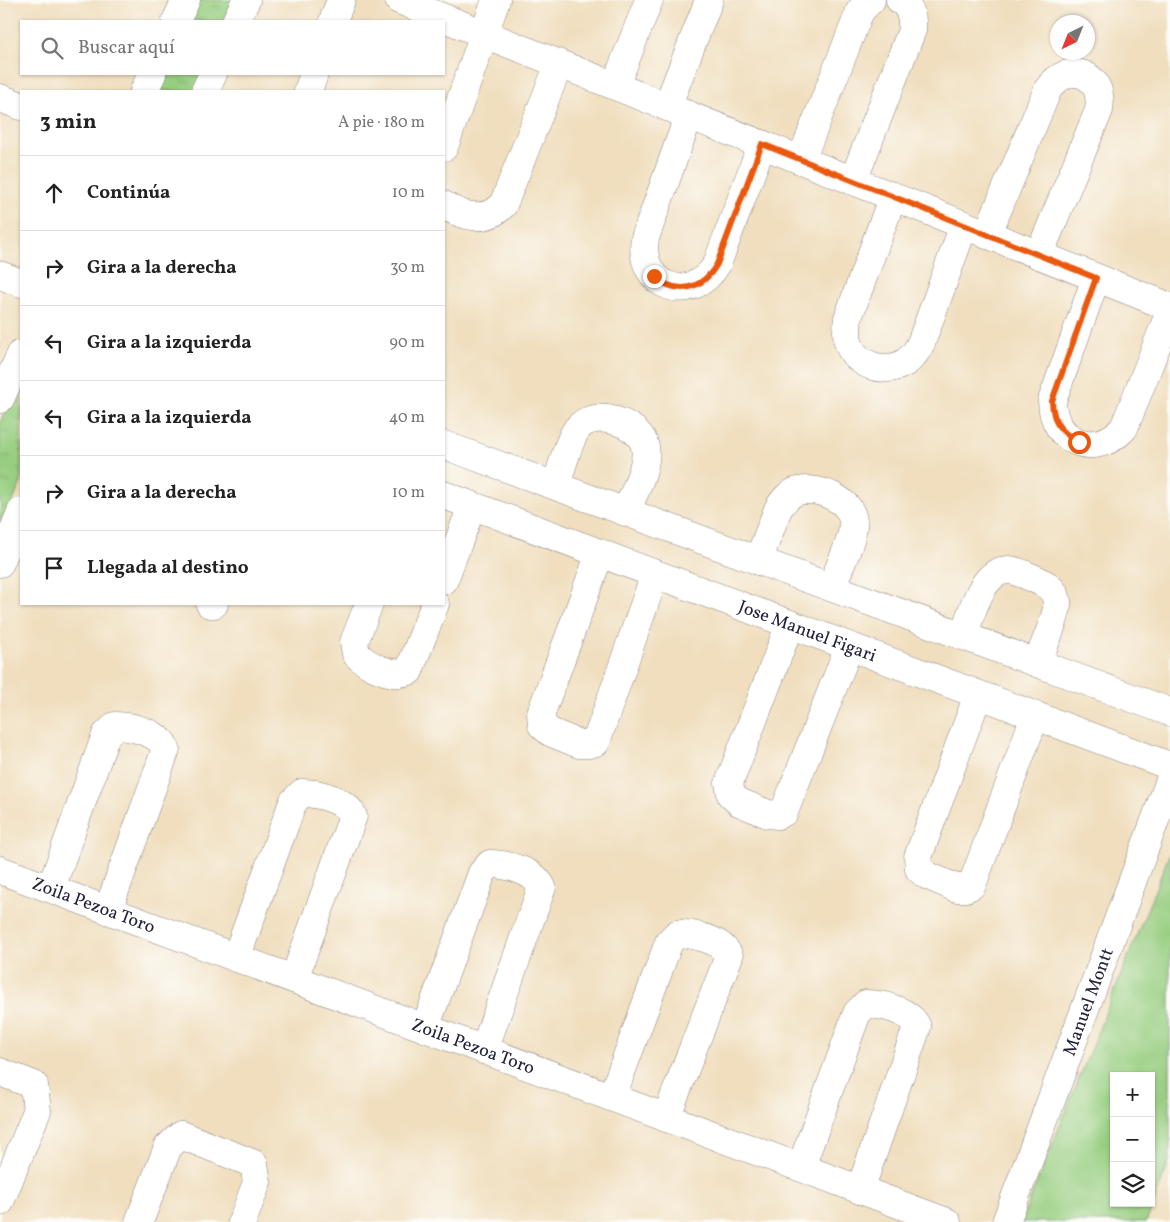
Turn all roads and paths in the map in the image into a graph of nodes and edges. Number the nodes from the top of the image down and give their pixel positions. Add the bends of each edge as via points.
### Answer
1 (186, 0) edge
2 (246, 0) edge
3 (341, 0) edge
4 (399, 0) edge
5 (496, 0) edge
6 (649, 0) edge
7 (709, 0) edge
8 (870, 0) edge
9 (900, 0) edge
10 (429, 6) edge
11 (176, 20) edge
12 (236, 20) edge
13 (333, 20) edge
14 (484, 33) junction
15 (559, 64) junction
16 (152, 75) edge
17 (213, 75) edge
18 (314, 75) edge
19 (615, 86) junction
20 (144, 90) edge
21 (205, 90) edge
22 (308, 90) edge
23 (0, 98) edge
24 (20, 106) edge
25 (678, 111) junction
26 (445, 144) edge
27 (762, 144) junction
28 (801, 160) junction
29 (853, 181) junction
30 (893, 196) junction
31 (445, 205) edge
32 (976, 230) junction
33 (1039, 255) junction
34 (0, 275) edge
35 (1096, 278) junction
36 (20, 283) edge
37 (1170, 307) edge
38 (1170, 312) edge
39 (20, 356) edge
40 (0, 399) edge
41 (445, 445) edge
42 (556, 486) junction
43 (445, 495) edge
44 (472, 506) junction
45 (626, 512) junction
46 (20, 514) edge
47 (600, 553) junction
48 (758, 561) junction
49 (0, 563) edge
50 (655, 574) junction
51 (445, 577) edge
52 (831, 588) junction
53 (369, 605) edge
54 (435, 605) edge
55 (790, 624) junction
56 (963, 636) junction
57 (849, 647) junction
58 (1037, 663) junction
59 (978, 695) junction
60 (1170, 712) edge
61 (1035, 716) junction
62 (1170, 766) edge
63 (1170, 780) edge
64 (0, 870) edge
65 (51, 888) junction
66 (108, 910) junction
67 (236, 958) junction
68 (294, 979) junction
69 (425, 1028) junction
70 (484, 1050) junction
71 (0, 1072) edge
72 (612, 1097) junction
73 (666, 1118) junction
74 (801, 1168) junction
75 (860, 1190) junction
76 (0, 1202) edge
77 (139, 1222) edge
78 (242, 1222) edge
79 (947, 1222) edge
80 (1006, 1222) edge

1 - 11 street
2 - 12 street
3 - 13 street
4 - 10 street
5 - 14 street
6 - 19 street
7 - 25 street
8 - 28 street via 860,11
9 - 29 street via 910,10 912,30
10 - 14 street
14 - 15 street
14 - 26 street
15 - 19 street
15 - 31 street via 503,204 492,214 482,217
16 - 20 street
17 - 21 street
18 - 22 street
19 - 25 street
23 - 24 street
25 - 27 street
25 - 27 street via 644,248 648,268 661,282 671,286 693,286 711,274
27 - 28 street
28 - 29 street
29 - 30 street
30 - 32 street
30 - 32 street via 848,318 848,342 853,352 872,366 896,367 915,354
32 - 33 street
32 - 33 street via 1048,89 1063,75 1083,74 1100,92 1099,110
33 - 35 street
34 - 36 street
35 - 37 street
35 - 38 street via 1052,401 1055,421 1061,430 1079,442 1108,442 1124,428
39 - 40 street
41 - 42 street
42 - 45 street
42 - 45 street via 574,436 582,424 603,418 628,426 644,441 646,456
43 - 44 street, Jose Manuel Figari
44 - 47 street, Jose Manuel Figari
44 - 51 street
45 - 48 street
46 - 49 street
47 - 50 street, Jose Manuel Figari
47 - 50 street via 541,713 542,725 550,732 579,744 596,742
48 - 52 street
48 - 52 street via 778,509 789,495 808,490 836,498 845,504 853,520 851,536
50 - 55 street, Jose Manuel Figari
52 - 56 street
53 - 54 street via 354,642 356,654 363,661 403,674 409,671
55 - 57 street, Jose Manuel Figari
55 - 57 street via 730,783 731,795 738,802 768,814 784,812
56 - 58 street
56 - 58 street via 986,581 997,572 1017,572 1047,584 1057,601
57 - 59 street, Jose Manuel Figari
58 - 60 street
59 - 61 street, Jose Manuel Figari
59 - 61 street via 918,857 919,869 926,875 956,888 972,885
61 - 62 street, Jose Manuel Figari
63 - 80 street, Manuel Montt
64 - 65 street, Zoila Pezoa Toro
65 - 66 street, Zoila Pezoa Toro
65 - 66 street via 106,735 116,726 125,726 155,736 164,742 166,749
66 - 67 street, Zoila Pezoa Toro
67 - 68 street, Zoila Pezoa Toro
67 - 68 street via 293,802 302,793 312,793 342,803 353,816
68 - 69 street, Zoila Pezoa Toro
69 - 70 street, Zoila Pezoa Toro
69 - 70 street via 482,873 490,864 500,864 531,874 542,887
70 - 72 street, Zoila Pezoa Toro
71 - 76 street via 34,1085 37,1110
72 - 73 street, Zoila Pezoa Toro
72 - 73 street via 669,942 677,934 687,933 718,944 729,956
73 - 74 street, Zoila Pezoa Toro
74 - 75 street, Zoila Pezoa Toro
74 - 75 street via 857,1013 866,1004 876,1004 906,1014 917,1027
75 - 79 street, Zoila Pezoa Toro
77 - 78 street via 168,1147 180,1135 254,1164 258,1182

